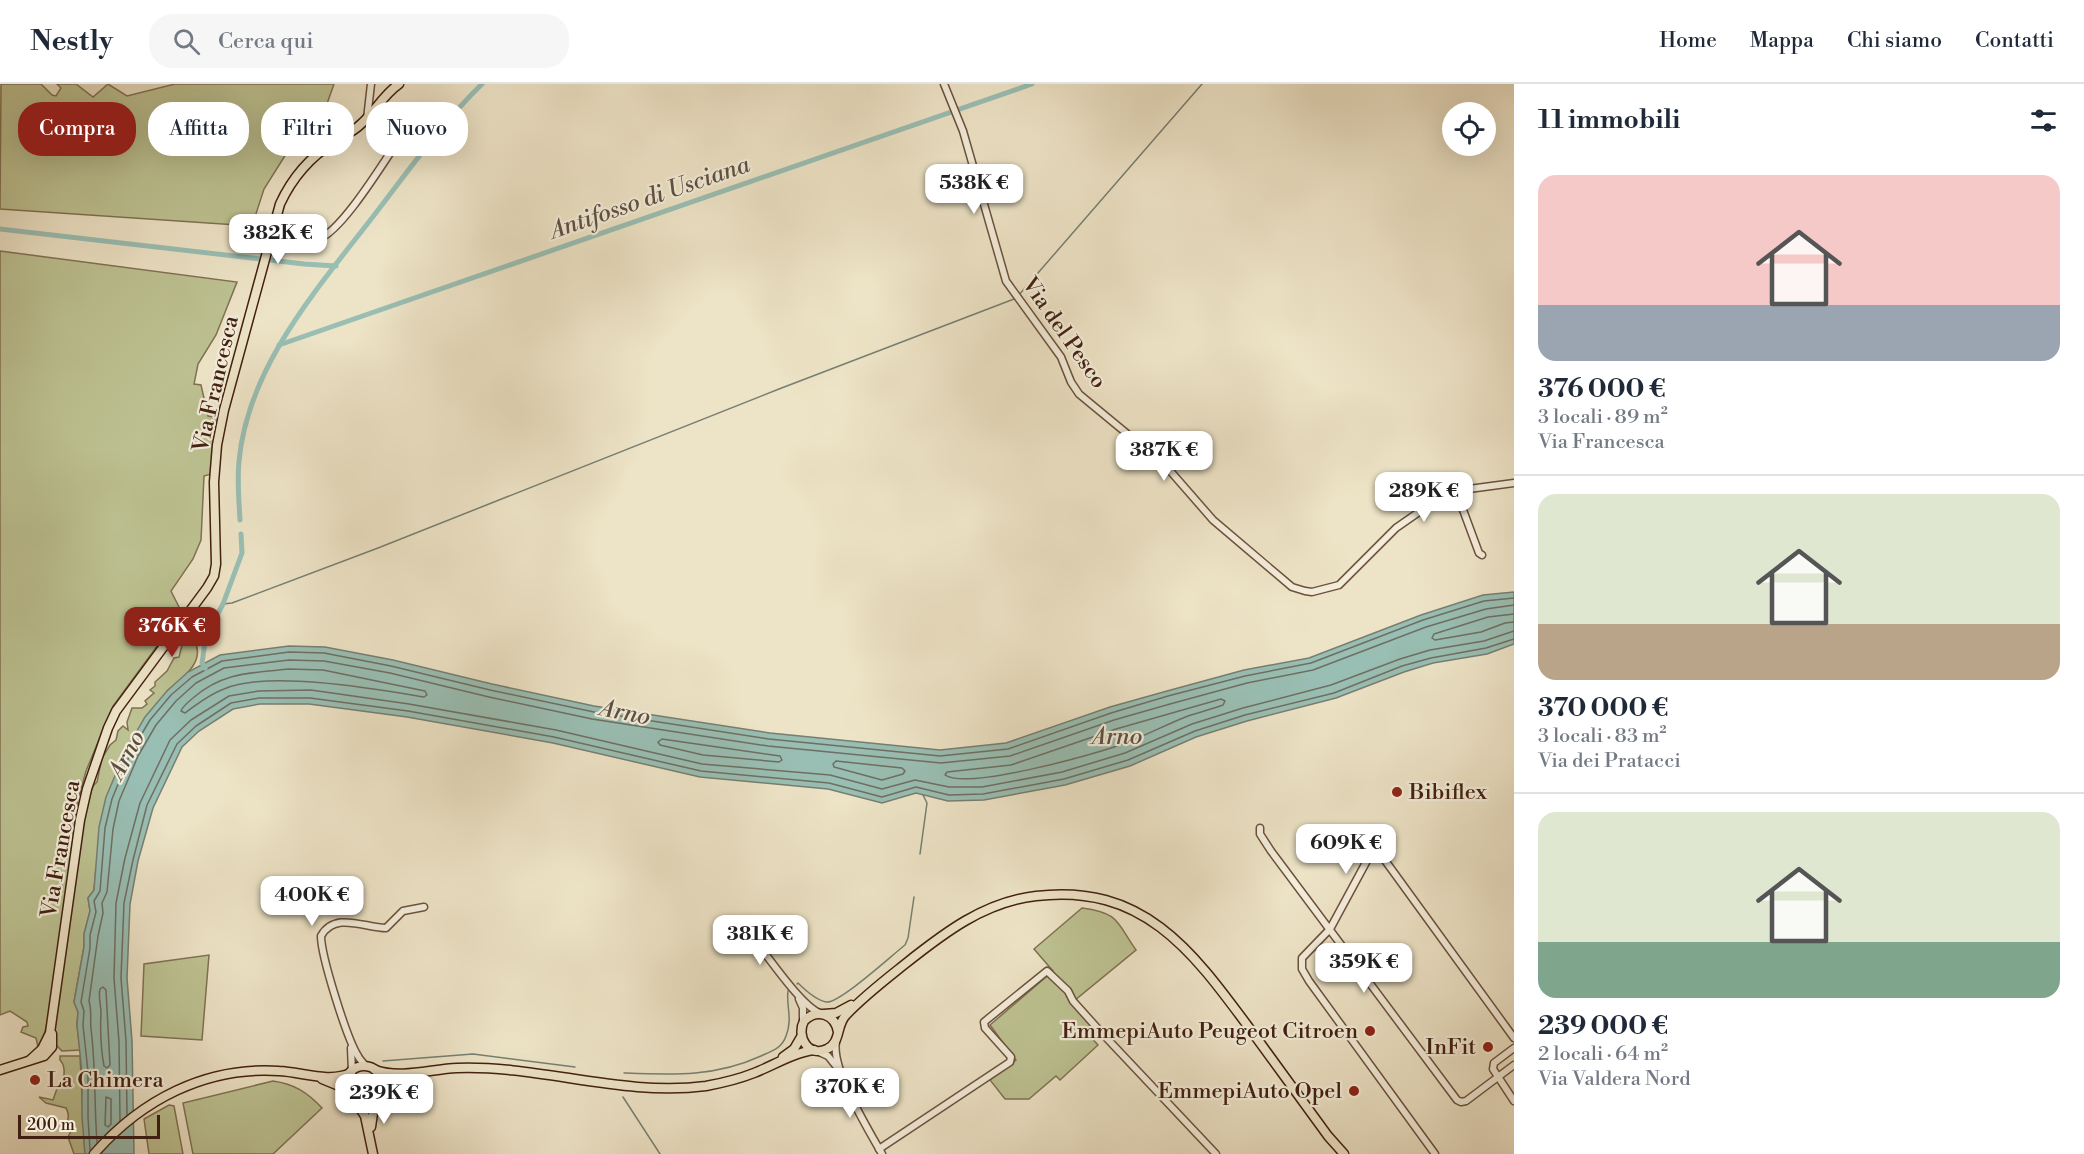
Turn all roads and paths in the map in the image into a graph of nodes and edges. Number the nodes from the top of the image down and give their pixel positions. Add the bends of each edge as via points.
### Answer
1 (371, 84) edge
2 (399, 84) edge
3 (944, 84) edge
4 (369, 102) edge
5 (380, 102) edge
6 (366, 120) edge
7 (388, 156) edge
8 (273, 233) junction
9 (1514, 483) edge
10 (1456, 491) junction
11 (1482, 555) dead end
12 (1260, 828) dead end
13 (1362, 837) dead end
14 (1374, 853) junction
15 (424, 907) dead end
16 (744, 926) dead end
17 (1330, 929) junction
18 (795, 991) junction
19 (872, 991) junction
20 (822, 1013) junction
21 (803, 1023) junction
22 (838, 1035) junction
23 (801, 1037) junction
24 (1514, 1038) edge
25 (350, 1041) junction
26 (1514, 1048) edge
27 (815, 1051) junction
28 (773, 1065) junction
29 (1514, 1065) edge
30 (371, 1069) junction
31 (0, 1070) edge
32 (422, 1071) junction
33 (351, 1072) junction
34 (840, 1072) junction
35 (311, 1075) junction
36 (1497, 1077) junction
37 (348, 1095) junction
38 (378, 1098) junction
39 (1514, 1101) edge
40 (356, 1102) junction
41 (1328, 1136) junction
42 (372, 1150) edge
43 (880, 1152) edge
44 (94, 1154) edge
45 (1216, 1154) edge
46 (1338, 1154) edge
47 (1344, 1154) edge
48 (1435, 1154) edge

1 - 4 street
2 - 5 main road, Via Francesca
3 - 10 street, Via del Pesco via 963,131 1002,271 1061,357 1079,394 1165,465 1213,520 1292,586 1312,592 1338,585 1396,528 1438,498
6 - 8 main road, Via Francesca via 324,148 301,170 283,198
7 - 8 street via 330,234 305,241
8 - 31 main road, Via Francesca via 218,445 214,482 215,572 123,700 108,728 87,789 51,1049 44,1056
9 - 10 street, Via del Pesco
10 - 11 street
12 - 17 street via 1267,846
13 - 14 street
14 - 17 street
14 - 24 street via 1382,856
15 - 25 street via 403,911 386,928 346,921 322,933 323,952
16 - 18 street
17 - 36 street via 1456,1100 1466,1101
17 - 48 street via 1302,958 1304,973
18 - 20 street
18 - 21 street via 803,1008
19 - 20 main road via 841,1011
19 - 22 main road via 845,1016
19 - 41 main road via 945,933 994,906 1051,894 1111,902 1154,922 1195,957
20 - 21 main road via 811,1015
20 - 22 main road via 834,1020
21 - 23 main road
22 - 27 main road via 827,1049
22 - 34 street via 835,1051
23 - 27 main road
23 - 28 main road via 794,1049
25 - 30 street via 357,1056
25 - 33 street
26 - 36 street via 1493,1065
27 - 28 main road
27 - 34 street via 828,1056
28 - 32 main road via 729,1081 679,1088 487,1068
29 - 36 street
30 - 32 main road via 389,1073
30 - 33 main road via 357,1068
30 - 38 main road via 382,1080
32 - 38 main road via 397,1079
33 - 35 main road via 340,1077
33 - 37 main road via 346,1083
34 - 43 street
35 - 37 main road via 339,1086
35 - 44 main road via 276,1070 224,1074 174,1090 120,1127
36 - 39 street
37 - 40 main road
38 - 40 main road via 366,1104
38 - 42 main road via 371,1117
40 - 42 main road via 365,1116
41 - 46 main road
41 - 47 main road
43 - 45 street via 1011,1061 984,1022 1047,971

